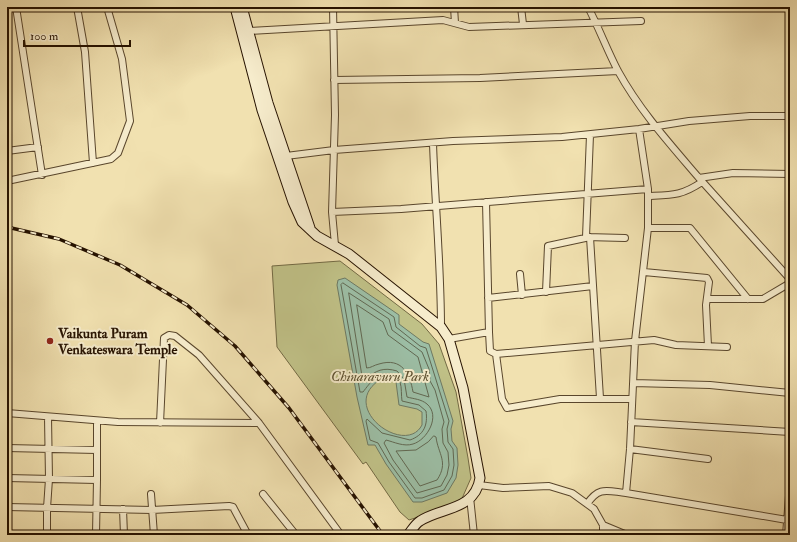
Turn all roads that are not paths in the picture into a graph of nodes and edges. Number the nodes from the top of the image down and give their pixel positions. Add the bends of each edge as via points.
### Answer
1 (16, 7) edge
2 (77, 7) edge
3 (107, 7) edge
4 (235, 7) edge
5 (242, 7) edge
6 (333, 7) edge
7 (454, 7) edge
8 (521, 7) edge
9 (588, 7) edge
10 (641, 21) dead end
11 (455, 23) junction
12 (597, 23) junction
13 (523, 24) junction
14 (333, 26) junction
15 (248, 31) junction
16 (618, 71) junction
17 (334, 80) junction
18 (790, 116) edge
19 (654, 126) junction
20 (638, 129) junction
21 (590, 134) junction
22 (433, 142) junction
23 (38, 147) junction
24 (334, 150) junction
25 (7, 151) edge
26 (286, 156) junction
27 (93, 163) junction
28 (789, 174) edge
29 (42, 175) junction
30 (700, 180) junction
31 (7, 181) edge
32 (790, 183) edge
33 (648, 189) junction
34 (587, 195) junction
35 (648, 196) junction
36 (486, 202) junction
37 (435, 206) junction
38 (332, 212) junction
39 (310, 228) junction
40 (648, 228) junction
41 (572, 237) dead end
42 (588, 237) junction
43 (625, 238) dead end
44 (335, 245) junction
45 (644, 272) junction
46 (520, 274) dead end
47 (790, 279) edge
48 (790, 282) edge
49 (593, 286) junction
50 (546, 292) junction
51 (522, 295) junction
52 (488, 298) junction
53 (706, 299) junction
54 (748, 299) junction
55 (441, 327) junction
56 (490, 332) junction
57 (449, 339) junction
58 (635, 341) junction
59 (597, 344) junction
60 (708, 346) junction
61 (727, 347) dead end
62 (496, 354) junction
63 (633, 383) junction
64 (790, 393) edge
65 (600, 398) junction
66 (632, 399) junction
67 (7, 413) edge
68 (48, 417) junction
69 (97, 421) junction
70 (631, 422) junction
71 (160, 423) junction
72 (259, 423) junction
73 (790, 432) edge
74 (7, 448) edge
75 (49, 448) junction
76 (630, 449) junction
77 (97, 450) junction
78 (708, 459) dead end
79 (7, 478) edge
80 (49, 479) junction
81 (97, 480) junction
82 (790, 484) edge
83 (479, 486) junction
84 (626, 493) junction
85 (150, 494) dead end
86 (263, 494) dead end
87 (470, 497) junction
88 (587, 504) junction
89 (7, 507) edge
90 (47, 508) junction
91 (97, 509) junction
92 (123, 509) junction
93 (152, 510) junction
94 (787, 520) junction
95 (603, 526) junction
96 (47, 535) edge
97 (96, 535) edge
98 (124, 535) edge
99 (154, 535) edge
100 (248, 535) edge
101 (296, 535) edge
102 (341, 535) edge
103 (408, 535) edge
104 (474, 535) edge
105 (603, 535) edge
106 (627, 535) edge
107 (786, 535) edge

1 - 23 street
2 - 27 street via 85,52
3 - 27 street via 122,59 130,121 115,157
4 - 39 main road via 262,110 288,190 302,222
5 - 15 main road
6 - 14 street
7 - 11 street
8 - 13 street
9 - 12 street
10 - 12 street
11 - 13 street via 468,27
11 - 14 street via 443,20
12 - 13 street
12 - 16 street
14 - 15 street
14 - 17 street
15 - 26 main road
16 - 17 street via 480,78
16 - 19 street
17 - 24 street
18 - 19 street via 695,120
19 - 20 street
19 - 30 street
20 - 21 street
20 - 33 street
21 - 22 street
21 - 34 street
22 - 24 street
22 - 37 street
23 - 25 street
23 - 29 street
24 - 26 street
24 - 38 street
26 - 39 main road
27 - 29 street
28 - 30 street via 733,173
28 - 32 street
29 - 31 street
30 - 35 street via 689,191
30 - 47 street
33 - 34 street
33 - 35 street
34 - 36 street
34 - 42 street
35 - 40 street
36 - 37 street
36 - 52 street
37 - 38 street
37 - 55 street
38 - 44 street
39 - 44 main road via 317,236
40 - 45 street
40 - 54 street via 690,228
41 - 42 street
42 - 43 street
42 - 49 street
42 - 50 street via 548,246
44 - 55 main road
45 - 53 street via 707,278 709,282
45 - 58 street
46 - 51 street
48 - 54 street via 766,298
49 - 50 street
49 - 59 street
50 - 51 street
51 - 52 street
52 - 56 street
53 - 54 street
53 - 60 street
55 - 57 main road
56 - 57 street
56 - 62 street via 490,351
57 - 83 main road via 466,403 478,465
58 - 59 street
58 - 60 street via 654,340 676,345
58 - 63 street
59 - 62 street
59 - 65 street
60 - 61 street
62 - 65 street via 502,399 507,408 560,399
63 - 64 street via 710,385
63 - 66 street
65 - 66 street
66 - 70 street
67 - 68 street
68 - 69 street
68 - 75 street
69 - 71 street
69 - 77 street
70 - 73 street
70 - 76 street
71 - 72 street
71 - 72 street via 164,338 169,335 175,336 199,356
72 - 102 street
74 - 75 street
75 - 77 street
75 - 80 street
76 - 78 street
76 - 84 street
77 - 81 street
79 - 80 street
80 - 81 street
80 - 90 street
81 - 91 street
82 - 94 street
83 - 87 main road
83 - 88 street via 549,486 572,493
84 - 88 street via 597,492
84 - 94 street
85 - 93 street
86 - 101 street
87 - 103 main road via 453,509 420,521
87 - 104 street
88 - 95 street via 597,512
89 - 90 street
90 - 91 street
90 - 96 street
91 - 92 street
91 - 97 street
92 - 93 street
92 - 98 street
93 - 99 street
93 - 100 street via 231,506
94 - 107 street
95 - 105 street
95 - 106 street

